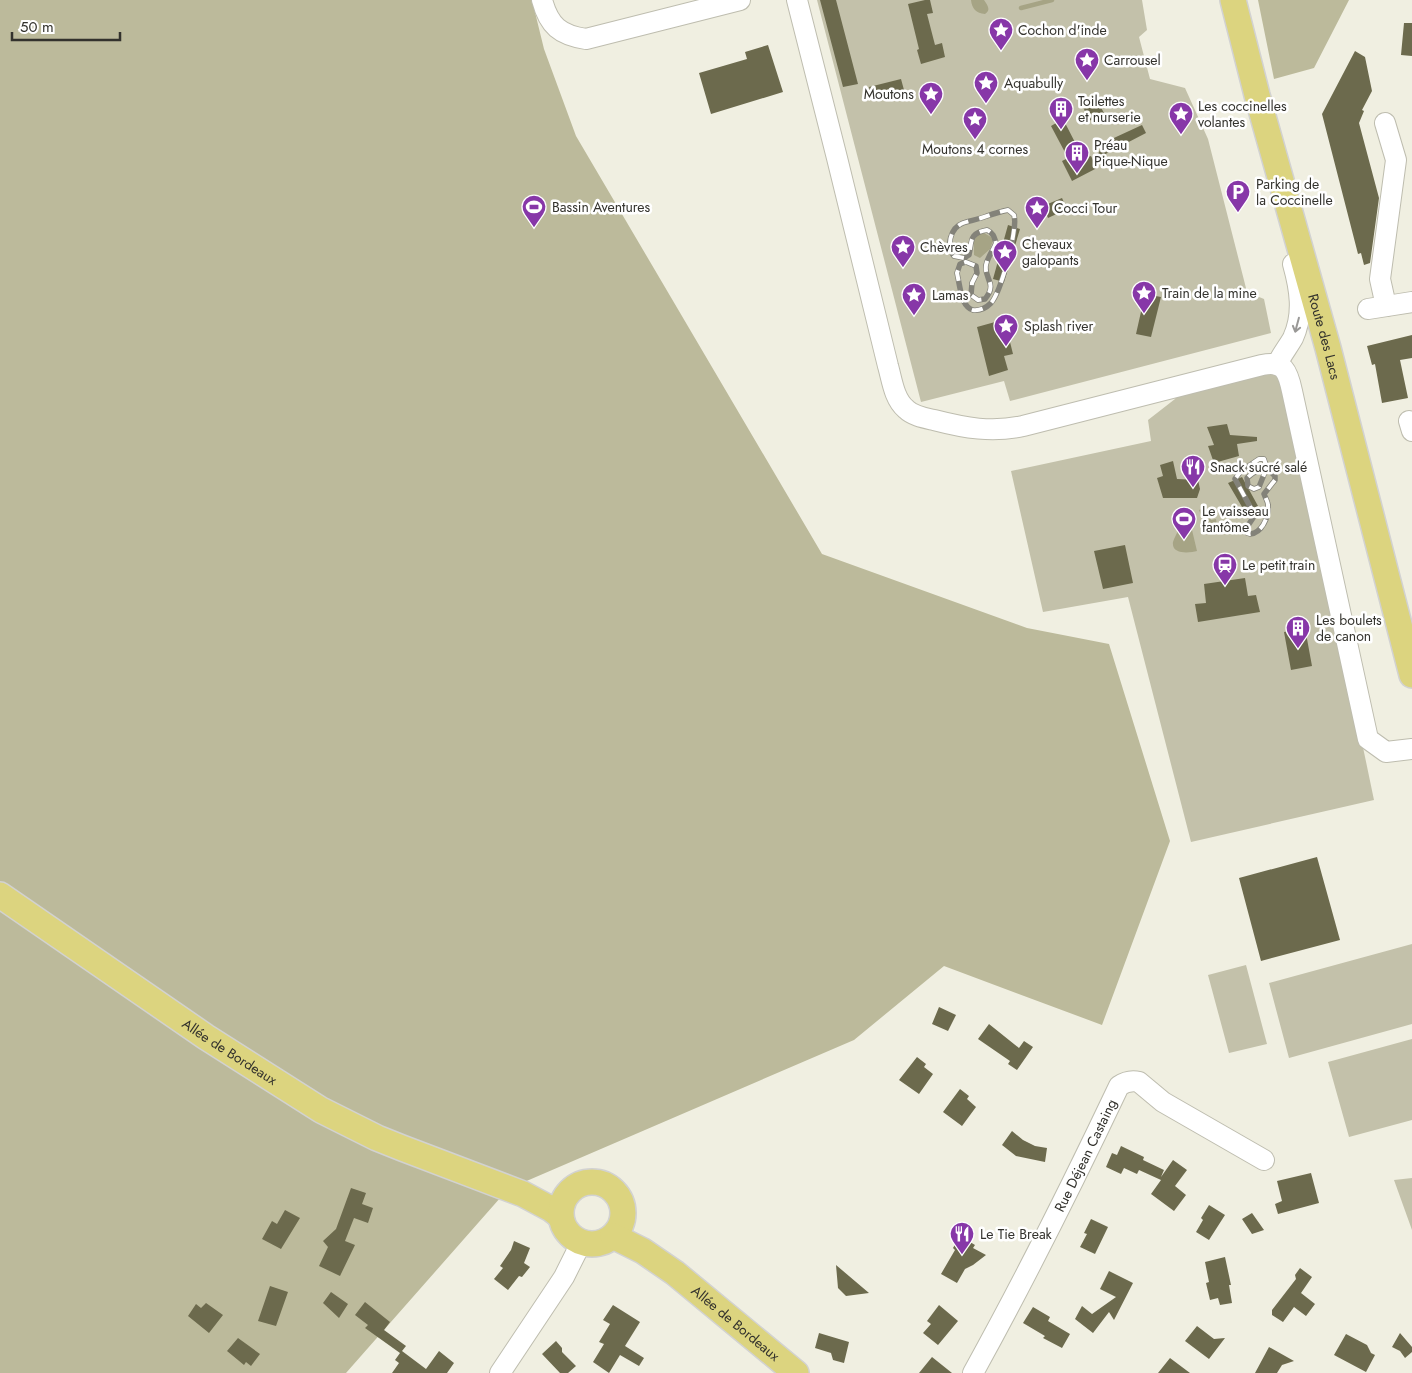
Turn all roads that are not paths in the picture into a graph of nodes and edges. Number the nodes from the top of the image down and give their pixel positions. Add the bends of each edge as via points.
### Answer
1 (542, 0) edge
2 (740, 0) edge
3 (797, 0) edge
4 (1232, 0) edge
5 (1385, 123) dead end
6 (1289, 208) junction
7 (1412, 302) edge
8 (1277, 365) junction
9 (1412, 675) edge
10 (1412, 750) edge
11 (0, 895) edge
12 (1264, 1160) dead end
13 (475, 1175) junction
14 (570, 1191) junction
15 (623, 1213) junction
16 (560, 1216) junction
17 (613, 1236) junction
18 (580, 1243) junction
19 (675, 1273) junction
20 (500, 1373) edge
21 (796, 1373) edge
22 (972, 1373) edge

1 - 2 street via 550,22 559,30 570,37 586,39
3 - 8 street via 890,374 905,409 916,415 972,429 1002,430 1262,365
4 - 6 main road, Route des Lacs
5 - 7 street via 1396,160 1377,308
6 -> 8 street via 1290,250 1300,310 1294,337
6 - 9 main road, Route des Lacs
8 - 10 street via 1284,368 1289,378 1368,739 1386,752
11 - 13 main road, Allée de Bordeaux via 206,1038 321,1110 386,1142
12 - 22 street, Rue Déjean Castaing via 1163,1102 1145,1085 1134,1081 1120,1086 1022,1283
13 - 14 main road, Allée de Bordeaux via 532,1188
13 - 16 main road, Allée de Bordeaux via 532,1198
14 - 15 main road via 585,1182 606,1185 619,1197
14 - 16 main road via 561,1205
15 - 17 main road via 622,1224
15 - 19 main road, Allée de Bordeaux
16 - 18 main road via 569,1235
17 - 18 main road via 592,1245
17 - 19 main road, Allée de Bordeaux
18 - 20 street via 564,1276
19 - 21 main road, Allée de Bordeaux

